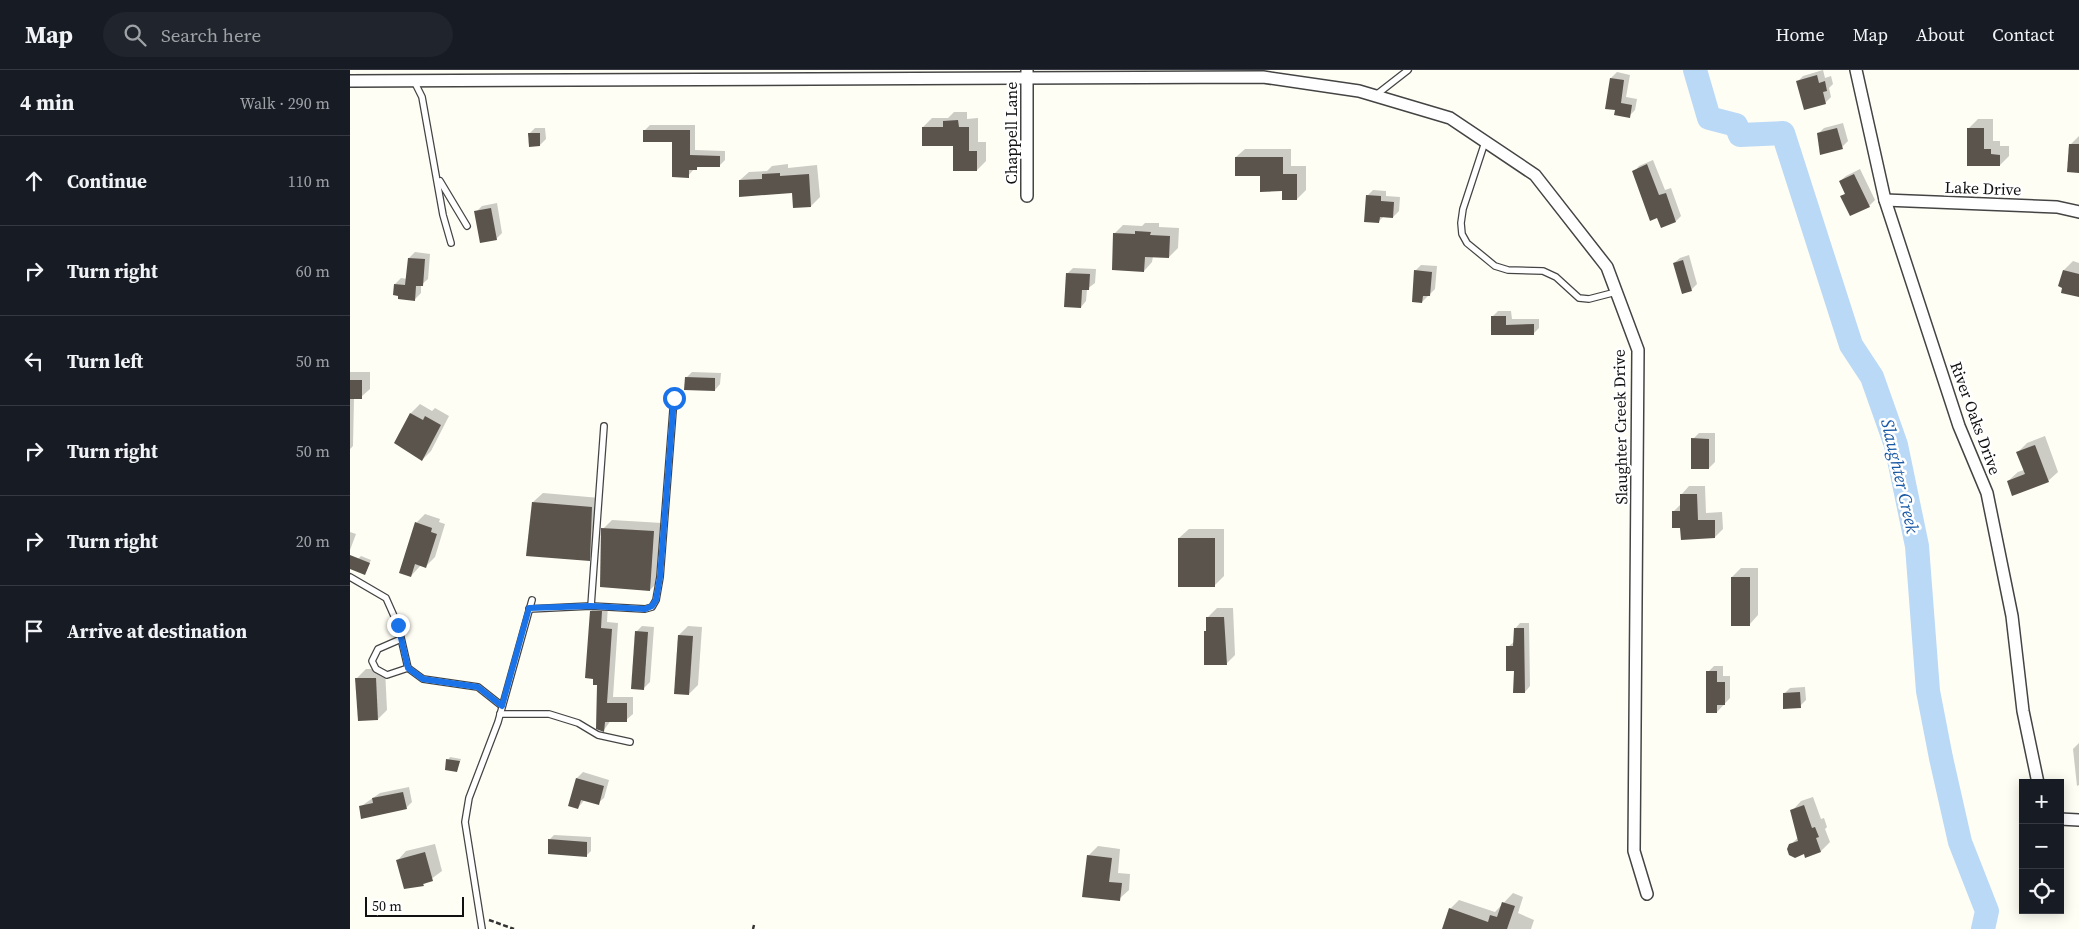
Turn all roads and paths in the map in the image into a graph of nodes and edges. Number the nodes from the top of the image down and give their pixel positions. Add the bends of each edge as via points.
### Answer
1 (1408, 70) edge
2 (1856, 70) edge
3 (1027, 75) edge
4 (350, 81) edge
5 (414, 81) junction
6 (1376, 95) junction
7 (1486, 141) junction
8 (437, 176) junction
9 (1027, 196) dead end
10 (1884, 200) junction
11 (2079, 212) edge
12 (467, 226) dead end
13 (451, 243) dead end
14 (1616, 292) junction
15 (674, 398) dead end
16 (604, 426) dead end
17 (350, 577) edge
18 (532, 600) dead end
19 (591, 606) junction
20 (529, 608) junction
21 (401, 639) junction
22 (408, 668) junction
23 (502, 706) junction
24 (500, 714) junction
25 (630, 742) dead end
26 (2037, 779) edge
27 (2064, 819) edge
28 (2079, 820) edge
29 (1646, 894) dead end
30 (479, 916) junction
31 (754, 925) dead end
32 (482, 929) edge
33 (514, 929) edge
34 (753, 929) edge

1 - 6 lane
2 - 10 street, River Oaks Drive
3 - 5 street, Slaughter Creek Drive
3 - 6 street, Slaughter Creek Drive via 1263,77
3 - 9 street, Chappell Lane
4 - 5 street, Slaughter Creek Drive
5 - 8 lane via 422,97
6 - 7 street, Slaughter Creek Drive via 1450,118
7 - 14 street, Slaughter Creek Drive via 1535,175 1607,267
7 - 14 lane via 1463,209 1462,234 1467,243 1495,266 1508,270 1543,271 1556,277 1579,298 1589,299
8 - 12 lane
8 - 13 lane
10 - 11 street, Lake Drive via 2057,207
10 - 26 street, River Oaks Drive via 1959,426 1987,493 2012,616 2023,711
14 - 29 street, Slaughter Creek Drive via 1638,350 1634,851
15 - 19 lane via 656,600 645,609
16 - 19 lane
17 - 21 lane via 386,598
18 - 20 lane
19 - 20 lane
20 - 23 lane
21 - 22 lane
21 - 22 lane via 378,649 372,661 376,670 387,675
22 - 23 lane via 423,679 478,687
23 - 24 lane
24 - 25 lane via 549,714 578,723 598,735
24 - 30 lane via 468,798 465,822
27 - 28 street
30 - 32 lane
30 - 33 path
31 - 34 path

